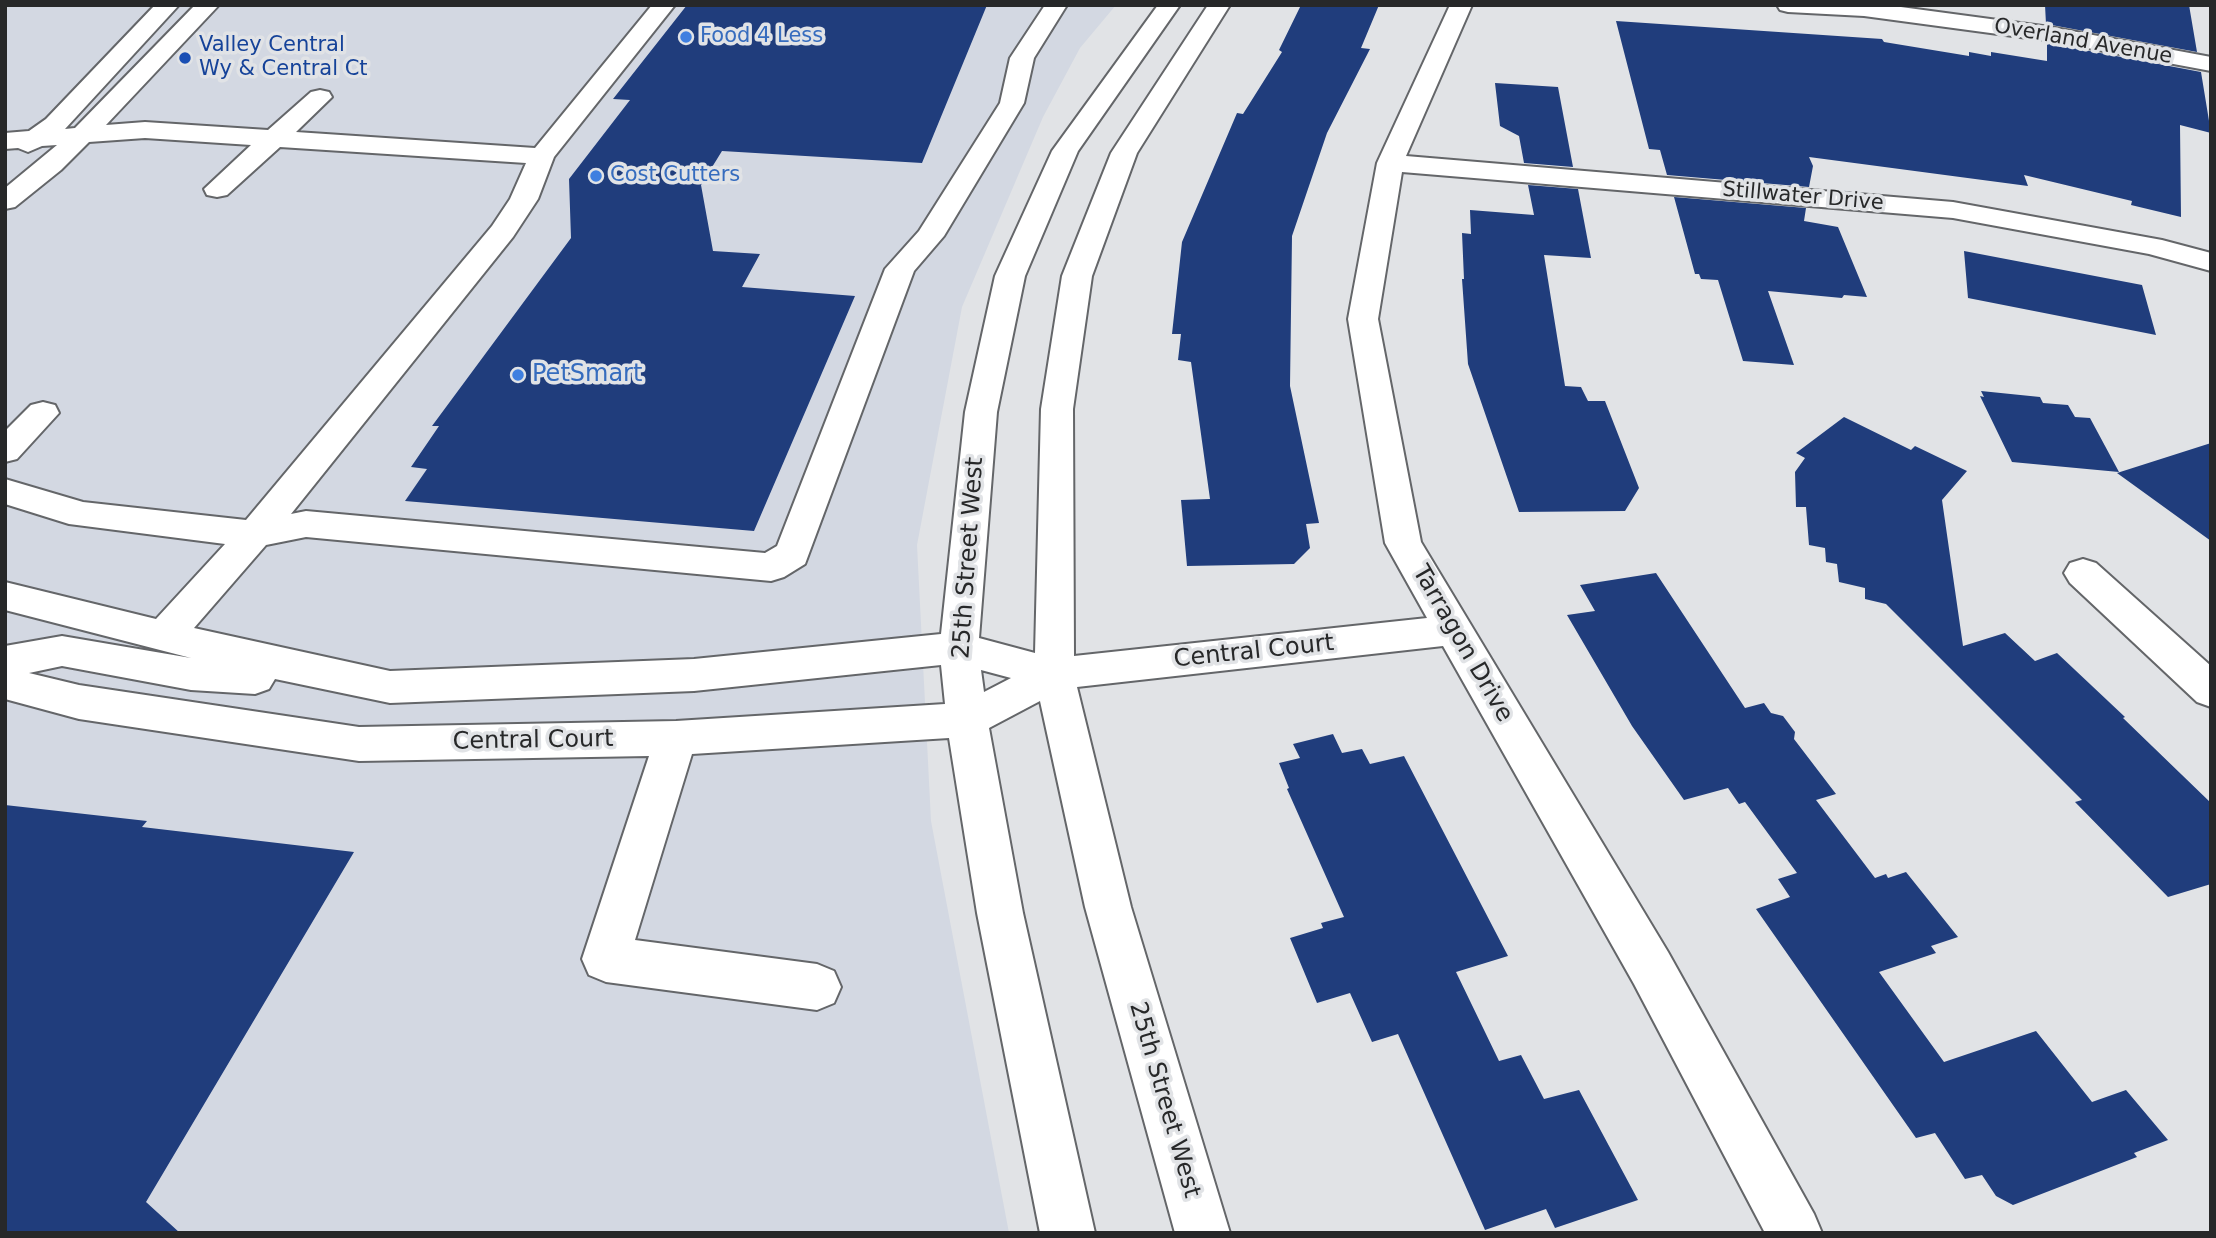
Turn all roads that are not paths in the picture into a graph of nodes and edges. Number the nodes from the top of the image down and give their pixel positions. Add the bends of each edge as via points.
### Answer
1 (168, 5) edge
2 (208, 5) edge
3 (664, 5) edge
4 (1056, 5) edge
5 (1169, 5) edge
6 (1219, 5) edge
7 (1461, 5) edge
8 (1788, 5) edge
9 (2211, 65) edge
10 (320, 97) dead end
11 (82, 135) junction
12 (36, 139) junction
13 (273, 139) junction
14 (5, 141) edge
15 (542, 156) junction
16 (5, 161) edge
17 (1390, 163) junction
18 (217, 188) dead end
19 (5, 201) edge
20 (2211, 262) edge
21 (44, 413) dead end
22 (5, 451) edge
23 (5, 491) edge
24 (255, 534) junction
25 (2083, 573) dead end
26 (5, 596) edge
27 (1454, 630) junction
28 (163, 637) junction
29 (959, 648) junction
30 (5, 662) edge
31 (1054, 674) junction
32 (5, 683) edge
33 (390, 687) junction
34 (2211, 691) edge
35 (967, 720) junction
36 (676, 738) junction
37 (817, 987) dead end
38 (1068, 1233) edge
39 (1203, 1233) edge
40 (1794, 1233) edge

1 - 12 street
2 - 11 street
3 - 15 street
4 - 24 street via 1022,58 1012,103 930,236 900,269 792,554 771,567 306,524
5 - 29 street, 25th Street West via 1065,151 1010,276 981,412
6 - 31 street, 25th Street West via 1124,153 1077,276 1057,409
7 - 17 street, Tarragon Drive
8 - 9 street, Overland Avenue via 1864,9 2050,34
10 - 13 street
11 - 12 street
11 - 13 street via 145,130
11 - 19 street
12 - 14 street
12 - 16 street
13 - 15 street
13 - 18 street
15 - 24 street via 524,199 503,231
17 - 20 street, Stillwater Drive via 1952,210 2152,246
17 - 27 street, Tarragon Drive via 1363,319 1404,542
21 - 22 street
23 - 24 street via 82,515
24 - 28 street
25 - 34 street
26 - 28 street, Central Court
27 - 31 street, Central Court
27 - 40 street, Tarragon Drive via 1651,968
28 - 33 street, Central Court
29 - 31 street, Central Court
29 - 33 street, Central Court via 694,675
29 - 35 street, 25th Street West
30 - 33 street via 62,651 191,674
31 - 35 street, Central Court
31 - 39 street, 25th Street West via 1108,907
32 - 36 street, Central Court via 79,702 359,744
35 - 36 street, Central Court
35 - 38 street, 25th Street West via 1000,913
36 - 37 street via 606,958

